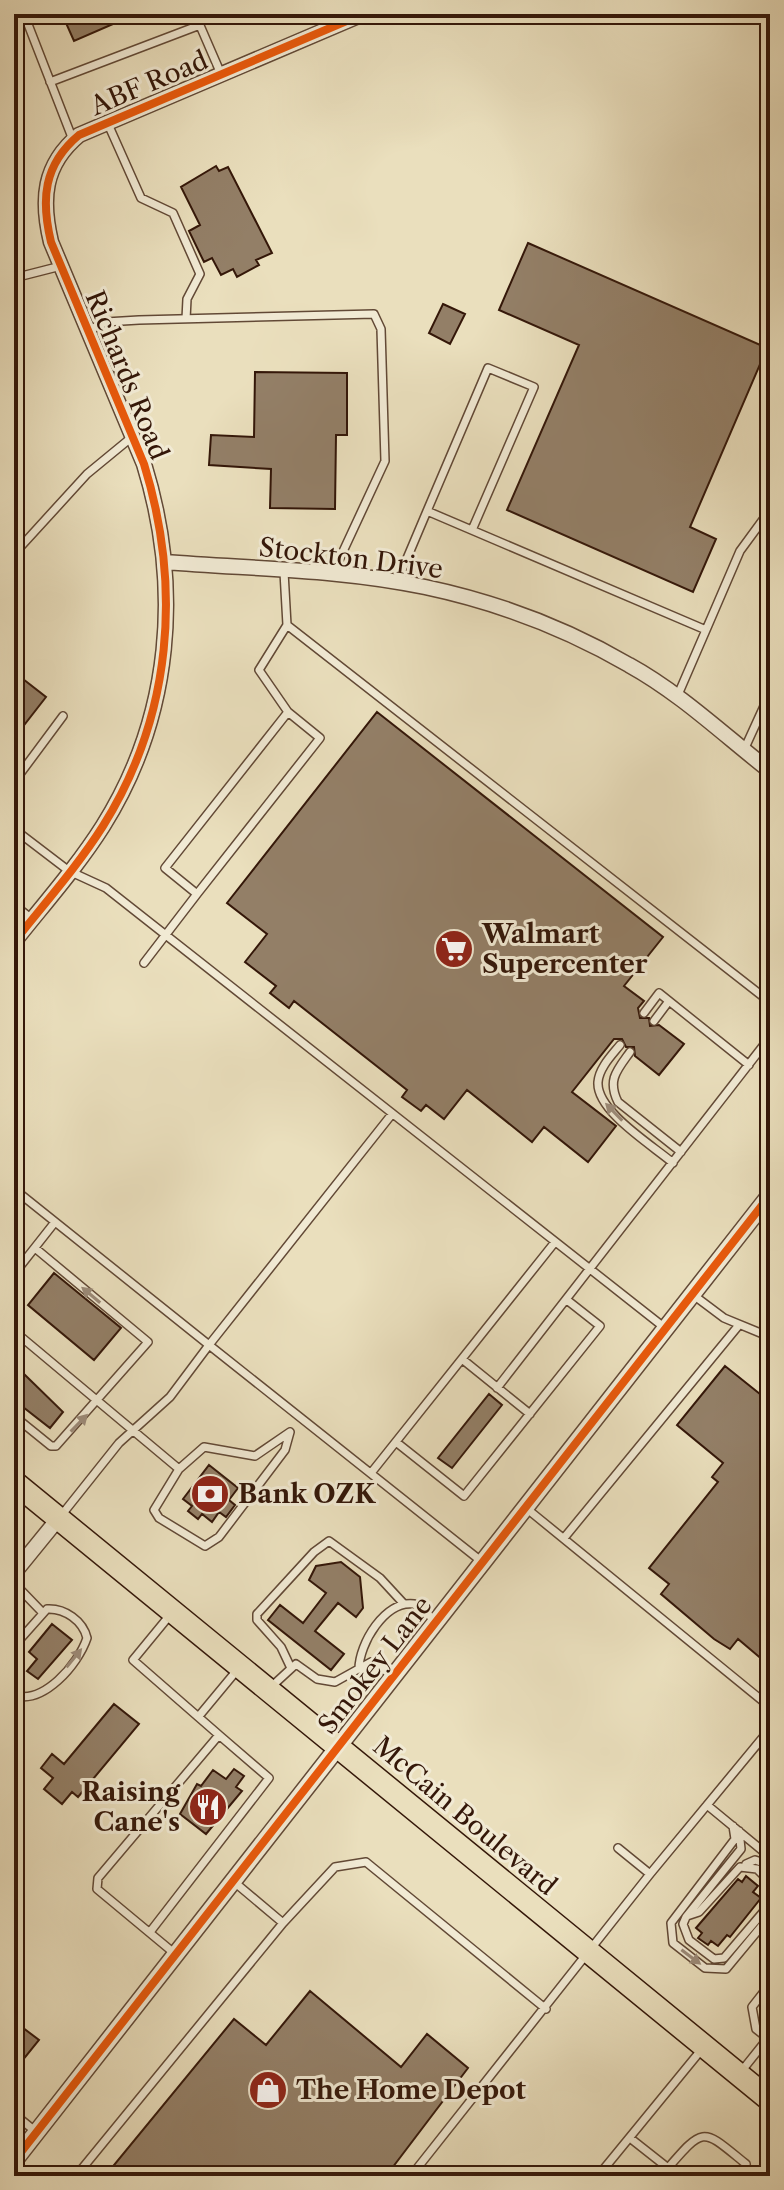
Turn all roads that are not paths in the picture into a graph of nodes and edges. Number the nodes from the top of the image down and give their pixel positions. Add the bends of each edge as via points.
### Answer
1 (24, 14) edge
2 (195, 14) edge
3 (363, 14) edge
4 (200, 25) junction
5 (221, 74) junction
6 (50, 82) junction
7 (107, 122) junction
8 (73, 140) junction
9 (51, 168) joint
10 (61, 266) junction
11 (14, 278) edge
12 (186, 319) junction
13 (88, 330) junction
14 (132, 437) junction
15 (770, 510) edge
16 (427, 511) junction
17 (472, 530) junction
18 (14, 554) edge
19 (165, 562) junction
20 (284, 572) junction
21 (332, 575) junction
22 (396, 583) junction
23 (287, 625) junction
24 (706, 630) junction
25 (677, 697) junction
26 (769, 697) edge
27 (288, 712) junction
28 (63, 716) dead end
29 (744, 750) junction
30 (770, 771) edge
31 (14, 782) edge
32 (14, 829) edge
33 (69, 871) junction
34 (197, 894) junction
35 (14, 905) edge
36 (32, 919) junction
37 (165, 936) junction
38 (14, 942) edge
39 (144, 963) dead end
40 (669, 1001) junction
41 (770, 1002) edge
42 (644, 1013) dead end
43 (654, 1021) dead end
44 (770, 1037) edge
45 (620, 1045) dead end
46 (630, 1052) dead end
47 (749, 1065) junction
48 (392, 1114) junction
49 (681, 1152) junction
50 (673, 1163) junction
51 (14, 1189) edge
52 (770, 1195) edge
53 (55, 1222) junction
54 (555, 1242) junction
55 (35, 1248) junction
56 (14, 1255) edge
57 (23, 1263) junction
58 (591, 1270) junction
59 (14, 1274) edge
60 (692, 1294) junction
61 (567, 1300) junction
62 (739, 1325) junction
63 (665, 1328) junction
64 (14, 1331) edge
65 (770, 1337) edge
66 (209, 1345) junction
67 (462, 1359) junction
68 (497, 1388) junction
69 (99, 1402) junction
70 (530, 1414) junction
71 (14, 1416) edge
72 (300, 1418) junction
73 (134, 1430) junction
74 (290, 1432) junction
75 (396, 1442) junction
76 (179, 1469) junction
77 (371, 1473) junction
78 (14, 1482) edge
79 (525, 1506) junction
80 (58, 1519) junction
81 (564, 1538) junction
82 (481, 1561) junction
83 (14, 1572) edge
84 (14, 1583) edge
85 (404, 1604) junction
86 (172, 1611) junction
87 (42, 1612) junction
88 (435, 1620) junction
89 (14, 1646) edge
90 (240, 1666) junction
91 (290, 1666) junction
92 (359, 1669) junction
93 (392, 1675) junction
94 (269, 1690) junction
95 (14, 1695) edge
96 (770, 1707) edge
97 (199, 1716) junction
98 (770, 1730) edge
99 (219, 1735) junction
100 (337, 1746) junction
101 (707, 1805) junction
102 (736, 1829) junction
103 (618, 1848) dead end
104 (770, 1857) edge
105 (770, 1865) edge
106 (740, 1867) junction
107 (650, 1874) junction
108 (233, 1881) junction
109 (770, 1882) edge
110 (770, 1906) edge
111 (766, 1915) edge
112 (686, 1917) junction
113 (283, 1923) junction
114 (671, 1923) junction
115 (150, 1932) junction
116 (176, 1954) junction
117 (589, 1954) junction
118 (770, 1984) edge
119 (546, 2009) junction
120 (769, 2039) edge
121 (704, 2047) junction
122 (738, 2075) junction
123 (770, 2100) edge
124 (14, 2114) edge
125 (37, 2132) junction
126 (630, 2138) junction
127 (14, 2161) edge
128 (746, 2164) junction
129 (668, 2168) junction
130 (76, 2176) edge
131 (411, 2176) edge
132 (598, 2176) edge
133 (660, 2176) edge
134 (736, 2176) edge
135 (747, 2176) edge

1 - 6 lane
2 - 4 lane
3 - 5 street, ABF Road
4 - 5 lane
4 - 6 lane
5 - 7 street, ABF Road
6 - 8 lane
7 - 8 street, ABF Road
7 - 12 lane via 141,198 173,213 200,274 187,299
8 - 9 street, ABF Road
9 - 10 street, Richards Road via 45,215
10 - 11 lane
10 - 13 street, Richards Road
12 - 13 lane via 106,322
12 - 21 lane via 374,314 381,329 385,461
13 - 14 street, Richards Road
14 - 18 lane via 87,474
14 - 19 street, Richards Road via 155,499
15 - 24 lane via 740,551
16 - 17 lane
16 - 17 lane via 488,368 534,387
16 - 22 lane
17 - 24 lane
19 - 20 street, Stockton Drive
19 - 33 street, Richards Road via 161,679 143,743 121,795
20 - 21 street, Stockton Drive
20 - 23 lane
21 - 22 street, Stockton Drive
22 - 25 street, Stockton Drive via 505,609 552,627 630,665
23 - 27 lane via 259,670
23 - 41 lane
24 - 25 lane
25 - 29 street, Stockton Drive
26 - 29 lane
27 - 34 lane via 165,868
27 - 34 lane via 320,738
28 - 31 lane
29 - 30 street, Stockton Drive
32 - 33 lane
33 - 36 street, Richards Road
33 - 37 lane via 106,888
34 - 37 lane
35 - 36 lane
36 - 38 street, Richards Road
37 - 39 lane
37 - 48 lane
40 - 42 lane via 659,993
40 - 43 lane
40 - 47 lane
44 - 47 lane
50 -> 45 lane via 609,1110 602,1098 598,1082 603,1067
46 - 49 lane via 612,1082 618,1102
47 - 49 lane
48 - 54 lane
48 - 66 lane
49 - 50 lane
50 - 58 lane
51 - 53 lane
52 - 60 street, Smokey Lane
53 - 55 lane
53 - 66 lane
54 - 58 lane
54 - 67 lane
55 - 57 lane
69 -> 55 lane via 148,1342
56 - 57 lane
57 - 59 lane
58 - 61 lane
58 - 63 lane
60 - 62 lane
60 - 63 street, Smokey Lane
61 - 68 lane
61 - 70 lane via 600,1326
62 - 65 lane
62 - 81 lane
63 - 79 street, Smokey Lane
64 - 69 lane
66 - 72 lane
66 - 73 lane via 170,1397
67 - 68 lane
67 - 75 lane
68 - 70 lane
71 -> 69 lane via 53,1447
69 - 73 lane
70 - 75 lane via 464,1496
72 - 74 lane
72 - 77 lane
73 - 76 lane
73 - 80 lane
74 - 76 lane via 255,1456 204,1447
74 - 76 lane via 285,1450 219,1537 205,1546 154,1510
75 - 77 lane
77 - 82 lane
78 - 80 main road, McCain Boulevard
79 - 81 lane
79 - 82 street, Smokey Lane
80 - 83 street
80 - 86 main road, McCain Boulevard
81 - 96 lane
82 - 88 street, Smokey Lane
84 - 87 lane
85 - 88 lane via 414,1604
85 - 91 lane via 380,1578 329,1541 257,1614
85 - 92 lane via 374,1631 359,1655
86 - 90 main road, McCain Boulevard
86 - 97 lane via 133,1660
87 - 89 lane
95 -> 87 lane via 25,1699 41,1694 84,1646 85,1631 77,1621 56,1608
88 - 93 street, Smokey Lane
90 - 94 main road, McCain Boulevard
90 - 97 lane
91 - 92 lane via 296,1664 326,1682
91 - 94 lane
92 - 93 lane via 371,1662
93 - 100 street, Smokey Lane
94 - 100 main road, McCain Boulevard
97 - 99 lane
98 - 101 lane
99 - 115 lane via 269,1778
99 - 115 lane via 98,1878 97,1889
100 - 108 street, Smokey Lane
100 - 117 main road, McCain Boulevard
101 - 102 lane
101 - 107 lane
102 - 104 lane
102 - 112 lane via 741,1849
102 - 114 lane via 735,1839
103 - 107 lane
105 - 106 lane via 755,1860
106 - 109 lane via 757,1869
106 - 112 lane via 699,1912
107 - 117 lane
108 - 113 lane
108 - 116 street, Smokey Lane
110 - 111 lane
111 - 112 lane via 730,1952 714,1959 689,1940
114 -> 111 lane via 673,1943 705,1968 726,1969
112 - 114 lane
113 - 119 lane via 335,1867 366,1862
113 - 130 lane
115 - 116 lane
116 - 125 street, Smokey Lane
117 - 119 lane
117 - 121 main road, McCain Boulevard
118 - 120 lane via 752,2007 756,2029
119 - 131 lane
120 - 122 lane
121 - 122 main road, McCain Boulevard
121 - 126 lane
122 - 123 main road, McCain Boulevard
124 - 125 lane
125 - 127 street, Smokey Lane
126 - 129 lane
126 - 132 lane
128 - 129 lane via 712,2137 701,2135
128 - 134 lane
128 - 135 lane
129 - 133 lane

